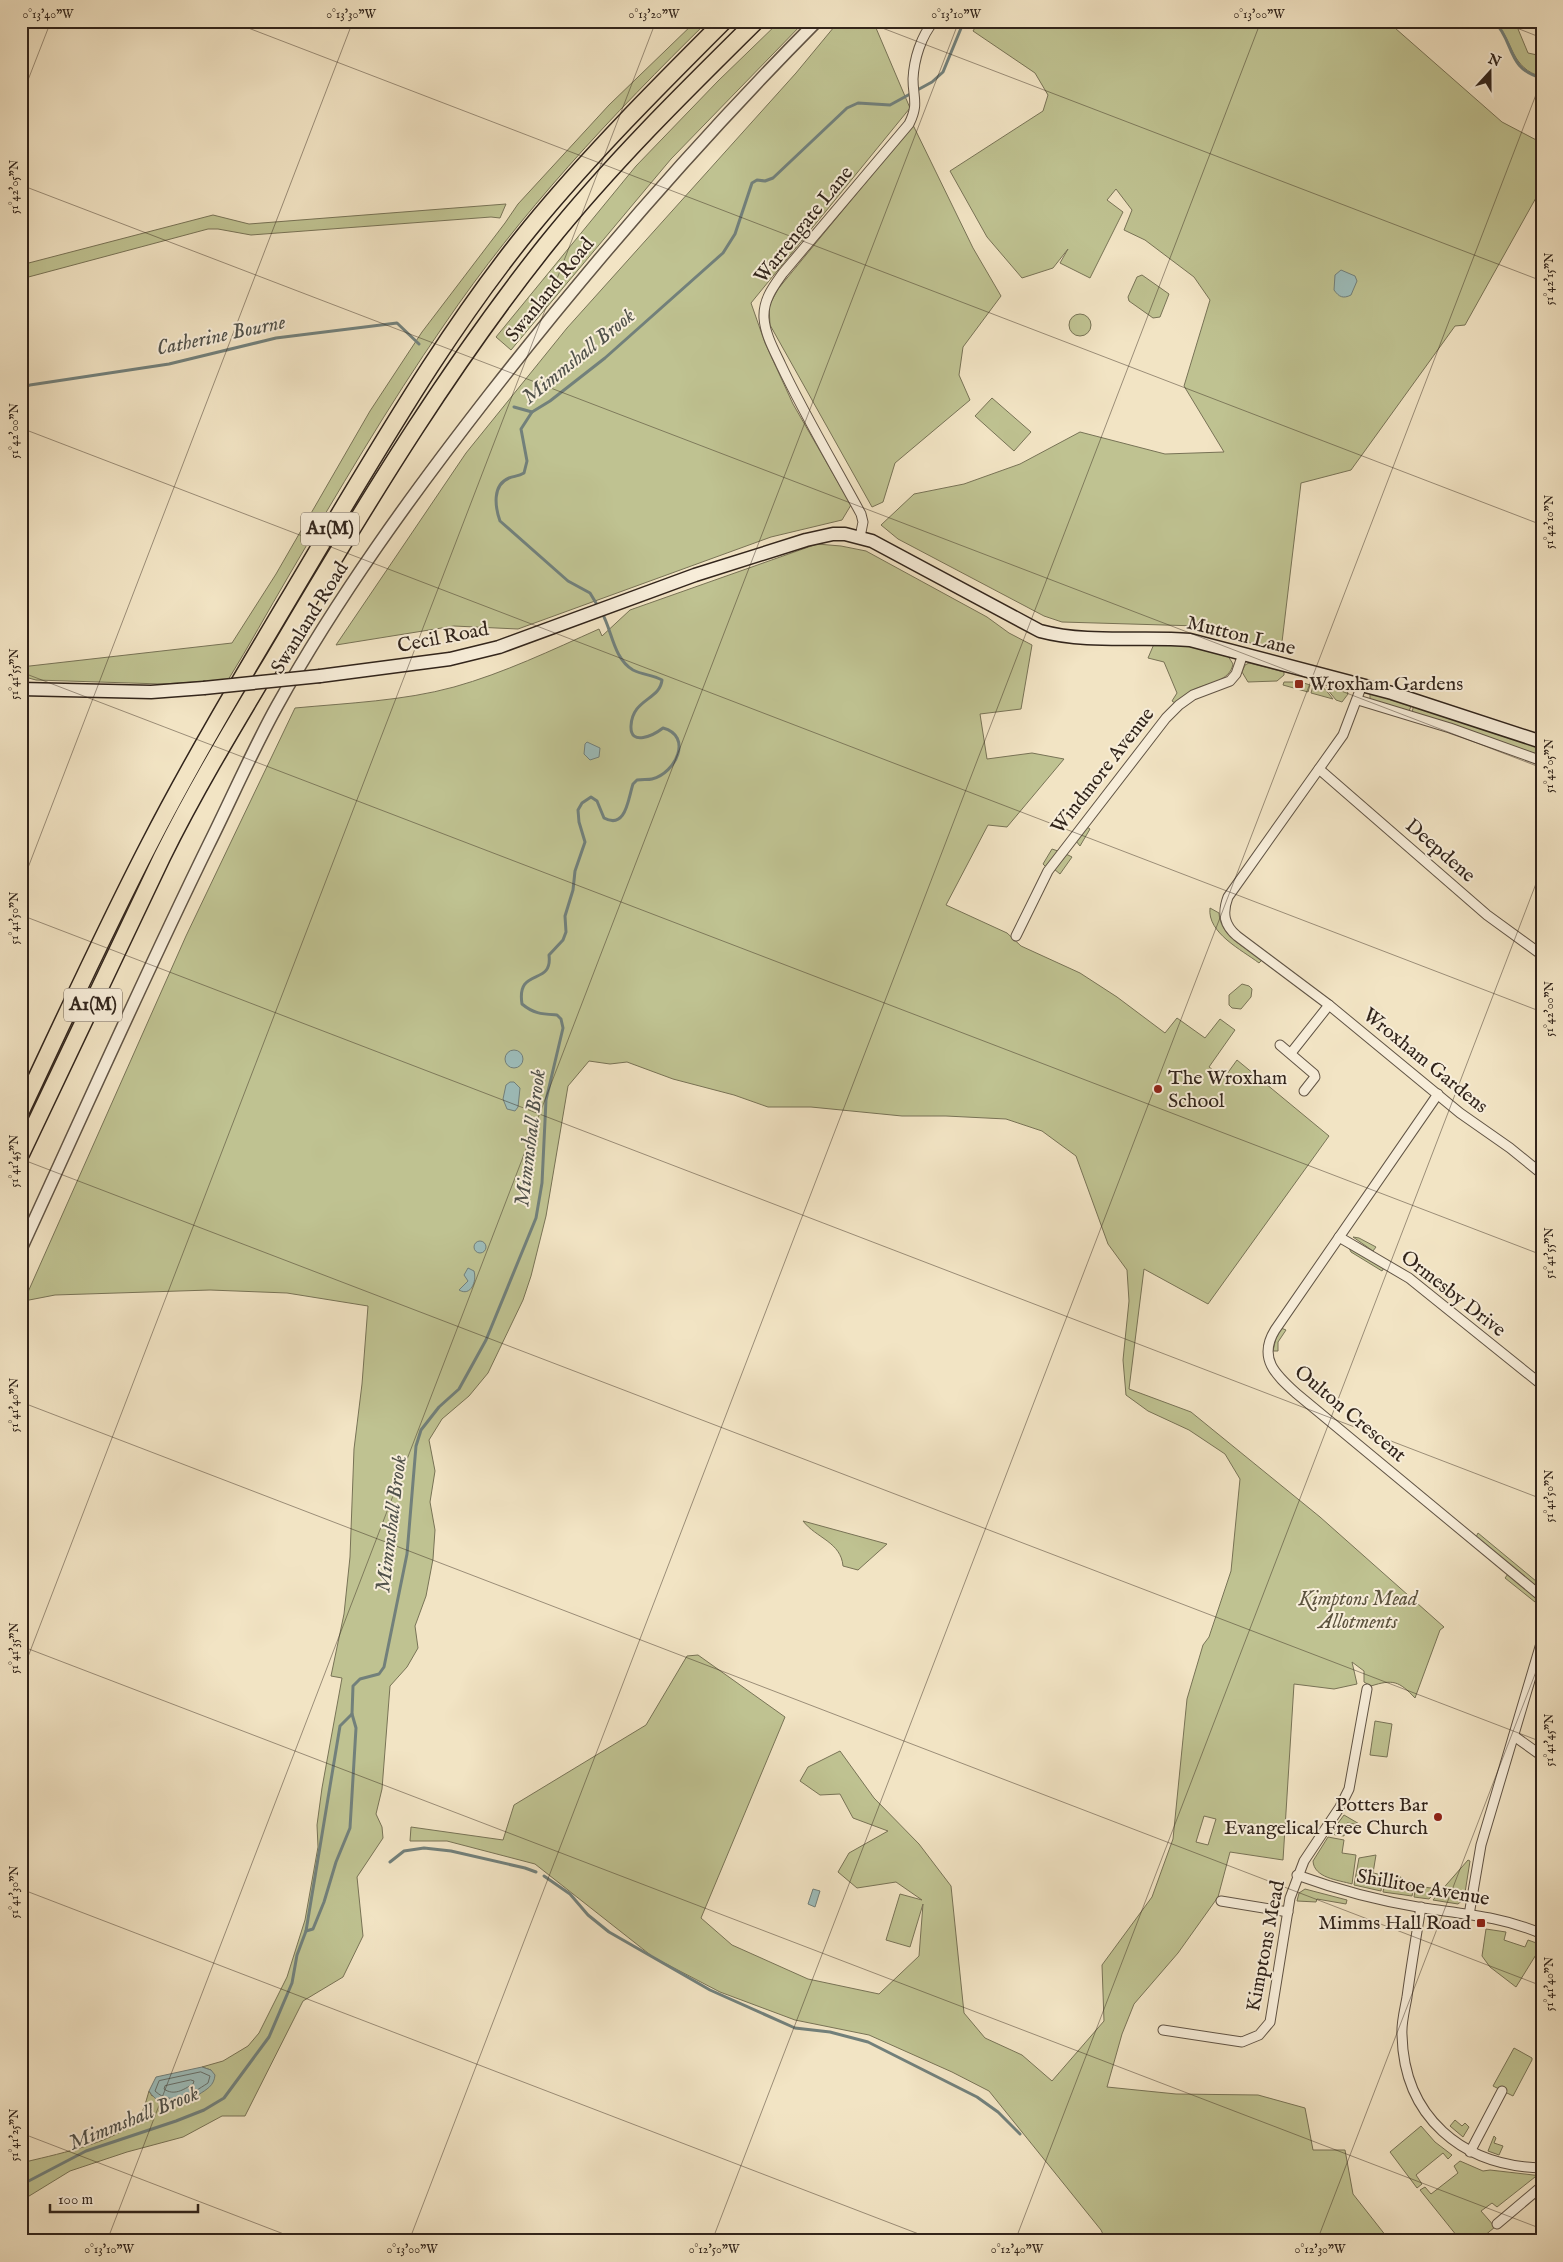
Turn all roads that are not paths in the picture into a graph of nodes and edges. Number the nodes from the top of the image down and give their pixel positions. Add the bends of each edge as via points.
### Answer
1 (724, 21) edge
2 (756, 21) edge
3 (817, 21) edge
4 (934, 21) edge
5 (857, 536) junction
6 (1243, 654) junction
7 (1362, 685) junction
8 (21, 689) edge
9 (1358, 700) junction
10 (1542, 742) edge
11 (1542, 761) edge
12 (1319, 769) junction
13 (1016, 936) dead end
14 (1542, 955) edge
15 (1329, 1005) junction
16 (1280, 1045) dead end
17 (1291, 1053) junction
18 (1304, 1091) dead end
19 (1438, 1094) junction
20 (21, 1111) edge
21 (21, 1154) edge
22 (1542, 1174) edge
23 (1339, 1237) junction
24 (21, 1249) edge
25 (1542, 1385) edge
26 (1542, 1597) edge
27 (1542, 1640) edge
28 (1366, 1689) dead end
29 (1514, 1736) junction
30 (1542, 1756) edge
31 (1297, 1876) junction
32 (1220, 1901) dead end
33 (1421, 1907) junction
34 (1288, 1912) junction
35 (1469, 1915) junction
36 (1542, 1934) edge
37 (1163, 2030) dead end
38 (1502, 2091) dead end
39 (1470, 2152) junction
40 (1542, 2168) edge
41 (1542, 2186) edge
42 (1497, 2224) dead end

1 - 20 highway, A1(M) via 637,107 530,228 407,401 179,790 144,855
2 - 21 highway, A1(M) via 647,130 548,243 498,307 406,442 194,797 163,855
3 - 24 street, Swanland Road via 661,186 546,322 417,490 318,637 275,709 153,960
4 - 5 street, Warrengate Lane via 917,56 913,87 916,99 909,124 783,273 766,299 764,309 771,343 792,388 861,514 863,522
5 - 6 main road, Mutton Lane via 888,549 1040,631 1091,640 1190,640
5 - 8 main road, Cecil Road, bridge via 833,534 806,540 695,575 499,647 450,659 320,676 151,692
6 - 7 main road, Mutton Lane
6 - 13 street, Windmore Avenue via 1230,681 1193,695 1166,718 1048,871
7 - 9 street, Wroxham Gardens
7 - 10 main road, Mutton Lane
9 - 11 street
9 - 12 street, Wroxham Gardens via 1342,735
12 - 14 street, Deepdene via 1486,915
12 - 15 street, Wroxham Gardens via 1230,894 1224,912 1232,932
15 - 17 street
15 - 19 street, Wroxham Gardens
16 - 17 street
17 - 18 street via 1314,1074
19 - 22 street, Wroxham Gardens
19 - 23 street, Oulton Crescent
23 - 25 street, Ormesby Drive via 1409,1278
23 - 26 street, Oulton Crescent via 1271,1337 1268,1353 1274,1371 1297,1394
27 - 29 street
28 - 31 street, Kimptons Mead via 1349,1789
29 - 30 street
29 - 35 street via 1481,1845
31 - 33 street, Shillitoe Avenue via 1350,1893
31 - 34 street, Kimptons Mead
32 - 34 street
33 - 35 street, Shillitoe Avenue
33 - 39 street via 1402,2034 1405,2063 1418,2100 1430,2117
34 - 37 street, Kimptons Mead via 1272,2015 1262,2032 1247,2041 1238,2042
35 - 36 street, Shillitoe Avenue
38 - 39 street
39 - 40 street via 1500,2164
41 - 42 street

